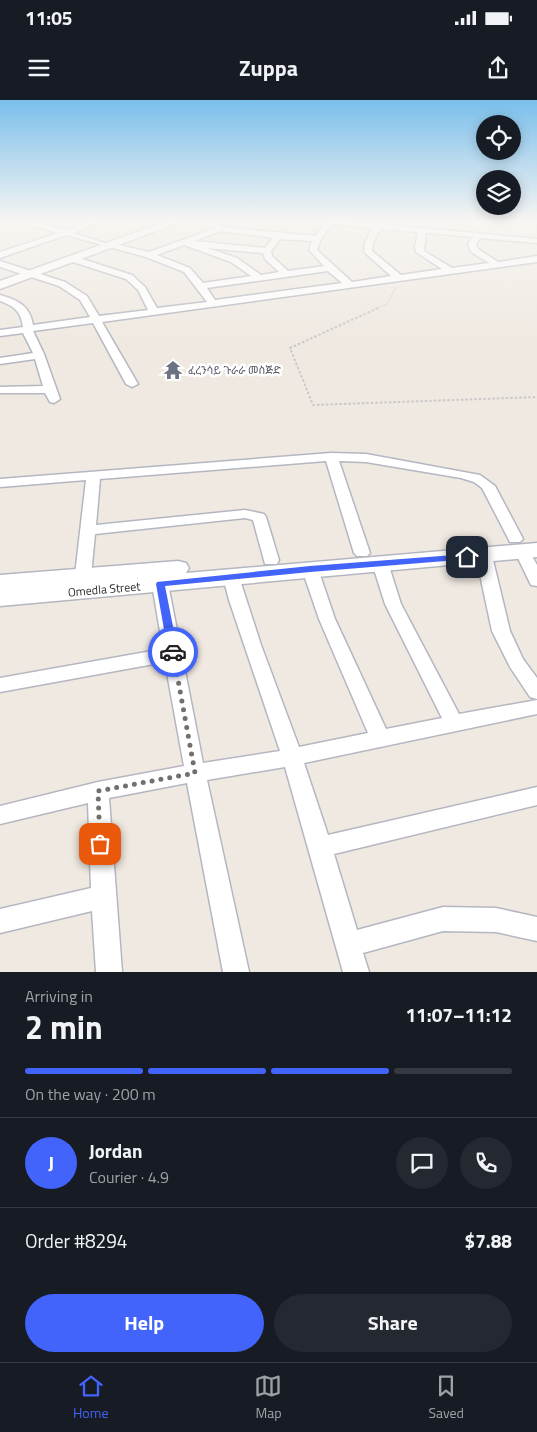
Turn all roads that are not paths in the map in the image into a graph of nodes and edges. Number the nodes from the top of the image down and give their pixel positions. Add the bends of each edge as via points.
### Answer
1 (61, 261) edge
2 (67, 261) edge
3 (78, 261) edge
4 (162, 261) edge
5 (235, 261) edge
6 (272, 261) edge
7 (323, 261) edge
8 (378, 261) edge
9 (433, 261) edge
10 (491, 261) edge
11 (521, 261) edge
12 (0, 264) edge
13 (496, 264) junction
14 (330, 268) junction
15 (450, 272) junction
16 (27, 273) junction
17 (285, 273) junction
18 (258, 277) junction
19 (400, 279) junction
20 (0, 281) edge
21 (0, 285) edge
22 (350, 285) junction
23 (201, 286) junction
24 (0, 298) edge
25 (213, 304) junction
26 (154, 312) junction
27 (96, 318) junction
28 (28, 329) junction
29 (0, 333) edge
30 (39, 355) junction
31 (0, 361) edge
32 (132, 384) dead end
33 (0, 390) edge
34 (332, 458) junction
35 (93, 476) junction
36 (0, 483) edge
37 (88, 530) junction
38 (528, 545) edge
39 (484, 556) junction
40 (371, 558) junction
41 (271, 560) junction
42 (310, 569) junction
43 (83, 575) junction
44 (231, 577) junction
45 (537, 580) edge
46 (0, 583) edge
47 (160, 584) junction
48 (0, 598) edge
49 (173, 654) junction
50 (0, 684) edge
51 (537, 692) edge
52 (537, 707) edge
53 (454, 723) junction
54 (380, 738) junction
55 (292, 757) junction
56 (195, 773) junction
57 (98, 791) junction
58 (537, 796) edge
59 (0, 815) edge
60 (321, 848) junction
61 (103, 898) junction
62 (0, 921) edge
63 (537, 929) edge
64 (348, 945) junction
65 (109, 972) edge
66 (236, 972) edge
67 (356, 972) edge

1 - 16 main road
2 - 16 main road
3 - 26 street via 129,278 142,289
4 - 23 street via 187,270
5 - 18 street
6 - 17 street
7 - 14 street
8 - 19 street
9 - 15 street
10 - 13 street
11 - 13 street
12 - 16 street
13 - 15 street
14 - 17 street
14 - 22 street
15 - 19 street
16 - 20 main road
16 - 21 main road
16 - 27 street via 62,284 77,293 84,298
17 - 18 street
18 - 23 street
19 - 22 street
22 - 25 street
23 - 25 street
24 - 28 street via 23,309
25 - 26 street
26 - 27 street
27 - 28 street
27 - 32 street
28 - 29 street
28 - 30 street
30 - 31 street
30 - 33 street via 51,394
34 - 35 street
34 - 38 street via 391,462 476,477 488,486
34 - 40 street
35 - 36 street
35 - 37 street
37 - 41 street via 254,514 259,516
37 - 43 street
38 - 39 main road, Omedla Street
38 - 40 main road, Omedla Street
38 - 45 street
39 - 40 main road, Omedla Street
39 - 51 street via 501,631 516,662
40 - 41 main road, Omedla Street
40 - 42 main road, Omedla Street
40 - 53 street
41 - 43 main road, Omedla Street
42 - 44 main road, Omedla Street
42 - 54 street via 327,619
43 - 46 main road, Omedla Street
44 - 47 main road, Omedla Street
44 - 55 street
47 - 48 main road, Omedla Street
47 - 49 street
49 - 50 street
49 - 56 street
52 - 53 street
53 - 54 street
54 - 55 street
55 - 56 street
55 - 60 street
56 - 57 street
56 - 66 street
57 - 59 street
57 - 61 street
58 - 60 street
60 - 64 street
61 - 62 street
61 - 65 street
63 - 64 street via 496,920 443,919
64 - 67 street

